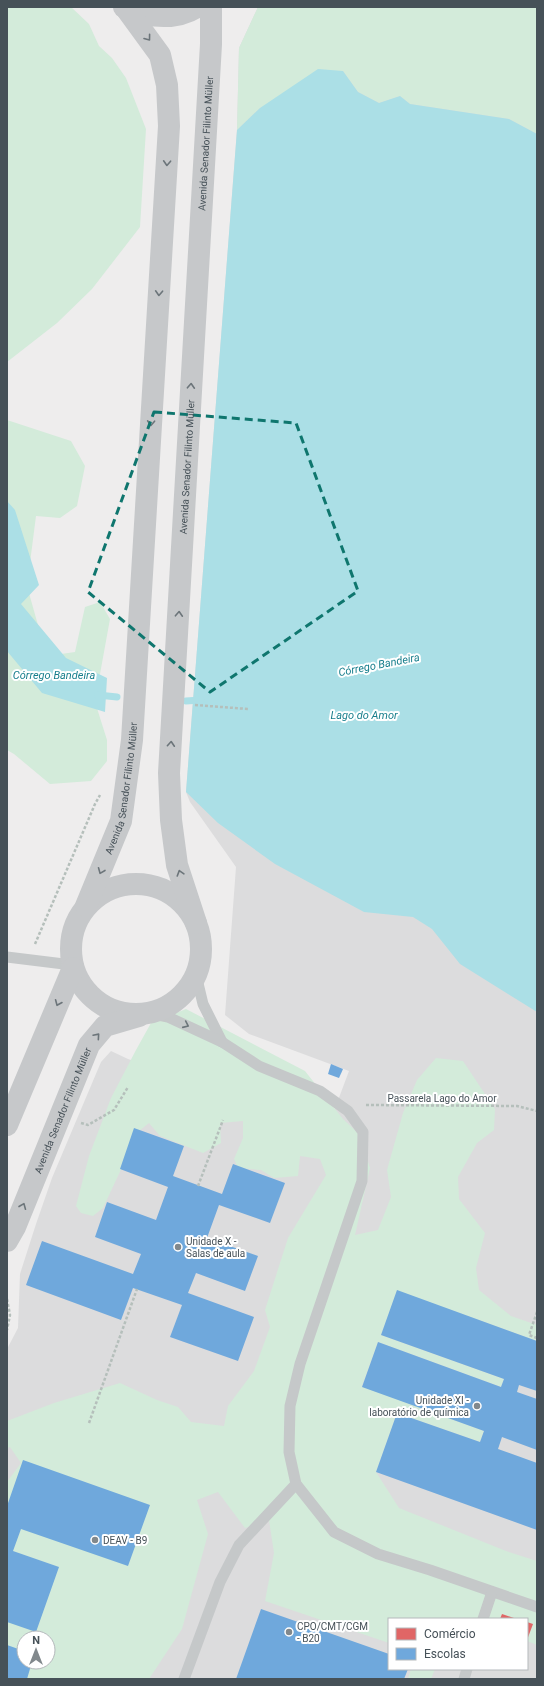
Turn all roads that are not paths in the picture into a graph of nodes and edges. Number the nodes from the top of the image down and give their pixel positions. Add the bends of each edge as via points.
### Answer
1 (124, 7) edge
2 (197, 7) edge
3 (211, 7) edge
4 (86, 906) junction
5 (196, 924) junction
6 (7, 957) edge
7 (73, 966) junction
8 (196, 975) junction
9 (149, 1013) junction
10 (222, 1042) junction
11 (7, 1124) edge
12 (7, 1241) edge
13 (296, 1484) junction
14 (492, 1592) junction
15 (537, 1607) edge
16 (483, 1618) edge
17 (184, 1679) edge

1 - 2 main road via 146,15 169,16
1 -> 4 main road, Avenida Senador Filinto Müller via 160,55 167,85 169,126 132,740 121,821
5 -> 3 main road, Avenida Senador Filinto Müller via 177,865 171,820 169,773
4 - 5 main road via 103,892 124,885 146,885 166,892 184,905
4 - 7 main road via 75,925 70,946
5 - 8 main road via 200,940 200,958
6 - 7 lane
7 - 9 main road via 81,985 94,999 111,1009 130,1014
7 -> 11 main road
8 - 9 main road via 187,990 174,1002
8 - 10 lane via 203,1004
9 -> 10 lane via 168,1017
12 -> 9 main road, Avenida Senador Filinto Müller via 89,1045 105,1026
10 - 13 lane via 259,1066 320,1091 348,1111 363,1132 362,1181 300,1364 292,1399 289,1452
13 - 14 lane via 334,1532 378,1554
13 - 17 lane via 239,1544 220,1582
14 - 15 lane
14 - 16 lane

